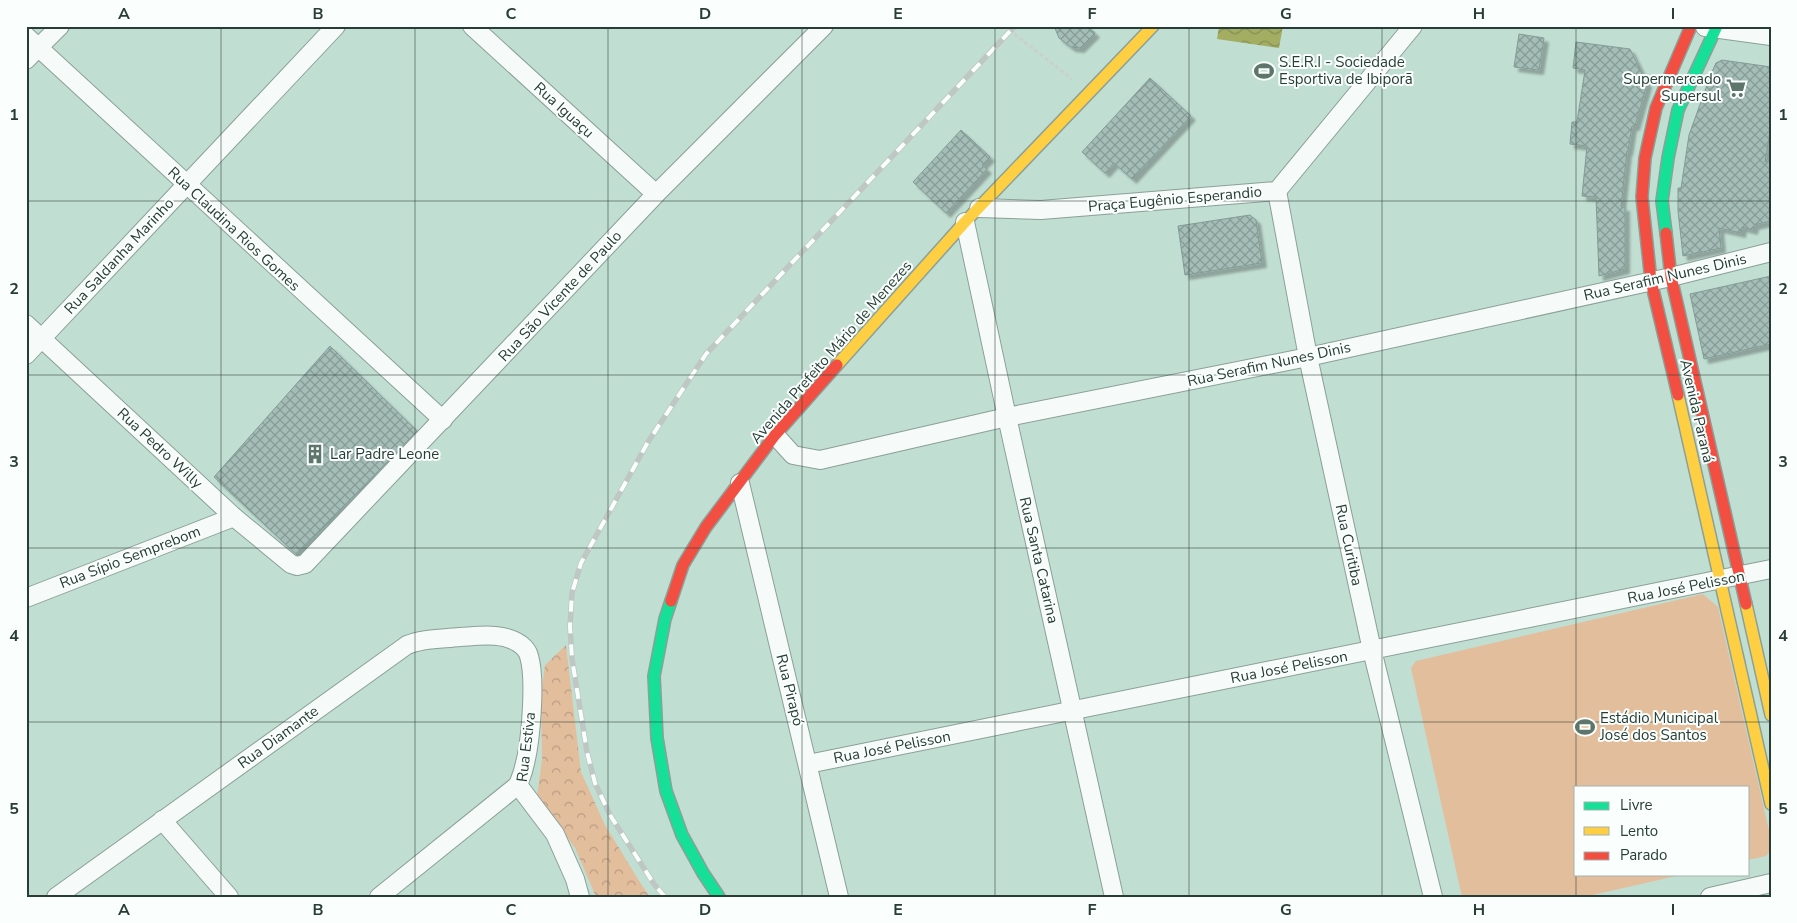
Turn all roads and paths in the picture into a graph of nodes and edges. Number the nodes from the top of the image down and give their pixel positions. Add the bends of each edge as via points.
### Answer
1 (60, 26) edge
2 (336, 26) edge
3 (472, 26) edge
4 (824, 26) edge
5 (1004, 26) edge
6 (1153, 26) edge
7 (1413, 26) edge
8 (1691, 26) edge
9 (1697, 26) edge
10 (1716, 28) edge
11 (1771, 36) edge
12 (32, 42) edge
13 (26, 60) edge
14 (1090, 93) junction
15 (185, 184) junction
16 (1277, 191) junction
17 (656, 194) junction
18 (979, 208) junction
19 (965, 222) junction
20 (1771, 252) edge
21 (1671, 277) junction
22 (1651, 282) junction
23 (26, 324) edge
24 (41, 338) junction
25 (26, 354) edge
26 (1308, 357) junction
27 (1007, 417) junction
28 (443, 420) junction
29 (775, 435) junction
30 (740, 483) junction
31 (234, 517) junction
32 (297, 566) joint
33 (1771, 569) edge
34 (1739, 576) junction
35 (1721, 580) junction
36 (26, 598) edge
37 (520, 644) joint
38 (1372, 650) junction
39 (1072, 711) junction
40 (1771, 716) edge
41 (808, 764) junction
42 (518, 785) junction
43 (1771, 804) edge
44 (162, 820) junction
45 (1771, 883) edge
46 (56, 897) edge
47 (229, 897) edge
48 (379, 897) edge
49 (580, 897) edge
50 (719, 897) edge
51 (839, 897) edge
52 (1114, 897) edge
53 (1433, 897) edge
54 (1710, 897) edge

1 - 12 street
2 - 15 street, Rua Saldanha Marinho
3 - 17 street, Rua Iguaçu
4 - 17 street, Rua São Vicente de Paulo
5 - 14 path
6 - 14 main road, Avenida Prefeito Mário de Menezes
7 - 16 street, Praça Eugênio Esperandio
8 - 22 main road, Avenida Paraná via 1656,108 1645,158 1642,198
9 - 10 street
10 - 11 street
10 - 21 main road, Avenida Paraná via 1678,110 1668,158 1662,201
12 - 13 street
12 - 15 street, Rua Claudina Rios Gomes
14 - 18 main road, Avenida Prefeito Mário de Menezes
15 - 24 street, Rua Saldanha Marinho
15 - 28 street, Rua Claudina Rios Gomes
16 - 18 street, Praça Eugênio Esperandio via 1041,210
16 - 26 street, Rua Curitiba
17 - 28 street, Rua São Vicente de Paulo
18 - 19 main road, Avenida Prefeito Mário de Menezes
19 - 27 street, Rua Santa Catarina
19 - 29 main road, Avenida Prefeito Mário de Menezes
20 - 21 street, Rua Serafim Nunes Dinis
21 - 22 street, Rua Serafim Nunes Dinis
21 - 34 main road, Avenida Paraná
22 - 26 street, Rua Serafim Nunes Dinis
22 - 35 main road, Avenida Paraná
23 - 24 street, Rua Pedro Willy
24 - 25 street, Rua Saldanha Marinho
24 - 31 street, Rua Pedro Willy
26 - 27 street, Rua Serafim Nunes Dinis
26 - 38 street, Rua Curitiba
27 - 29 street, Rua Serafim Nunes Dinis via 820,460 793,455
27 - 39 street, Rua Santa Catarina
28 - 32 street, Rua São Vicente de Paulo via 305,564
29 - 30 main road, Avenida Prefeito Mário de Menezes
30 - 41 street, Rua Pirapó
30 - 50 main road, Avenida Prefeito Mário de Menezes via 683,565 665,619 654,676 657,738 666,791 682,835
31 - 32 street, Rua Pedro Willy
31 - 36 street, Rua Sípio Semprebom
33 - 34 street, Rua José Pelisson
34 - 35 street, Rua José Pelisson
34 - 40 main road, Avenida Paraná
35 - 38 street, Rua José Pelisson
35 - 43 main road, Avenida Paraná
37 - 42 street, Rua Estiva via 529,654 532,694 528,750
37 - 44 street, Rua Diamante via 495,636 425,640 407,645
38 - 39 street, Rua José Pelisson
38 - 53 street, Rua Curitiba
39 - 41 street, Rua José Pelisson
39 - 52 street, Rua Santa Catarina
41 - 51 street, Rua Pirapó
42 - 48 street
42 - 49 street, Rua Estiva via 556,834
44 - 46 street, Rua Diamante
44 - 47 street
45 - 54 street

